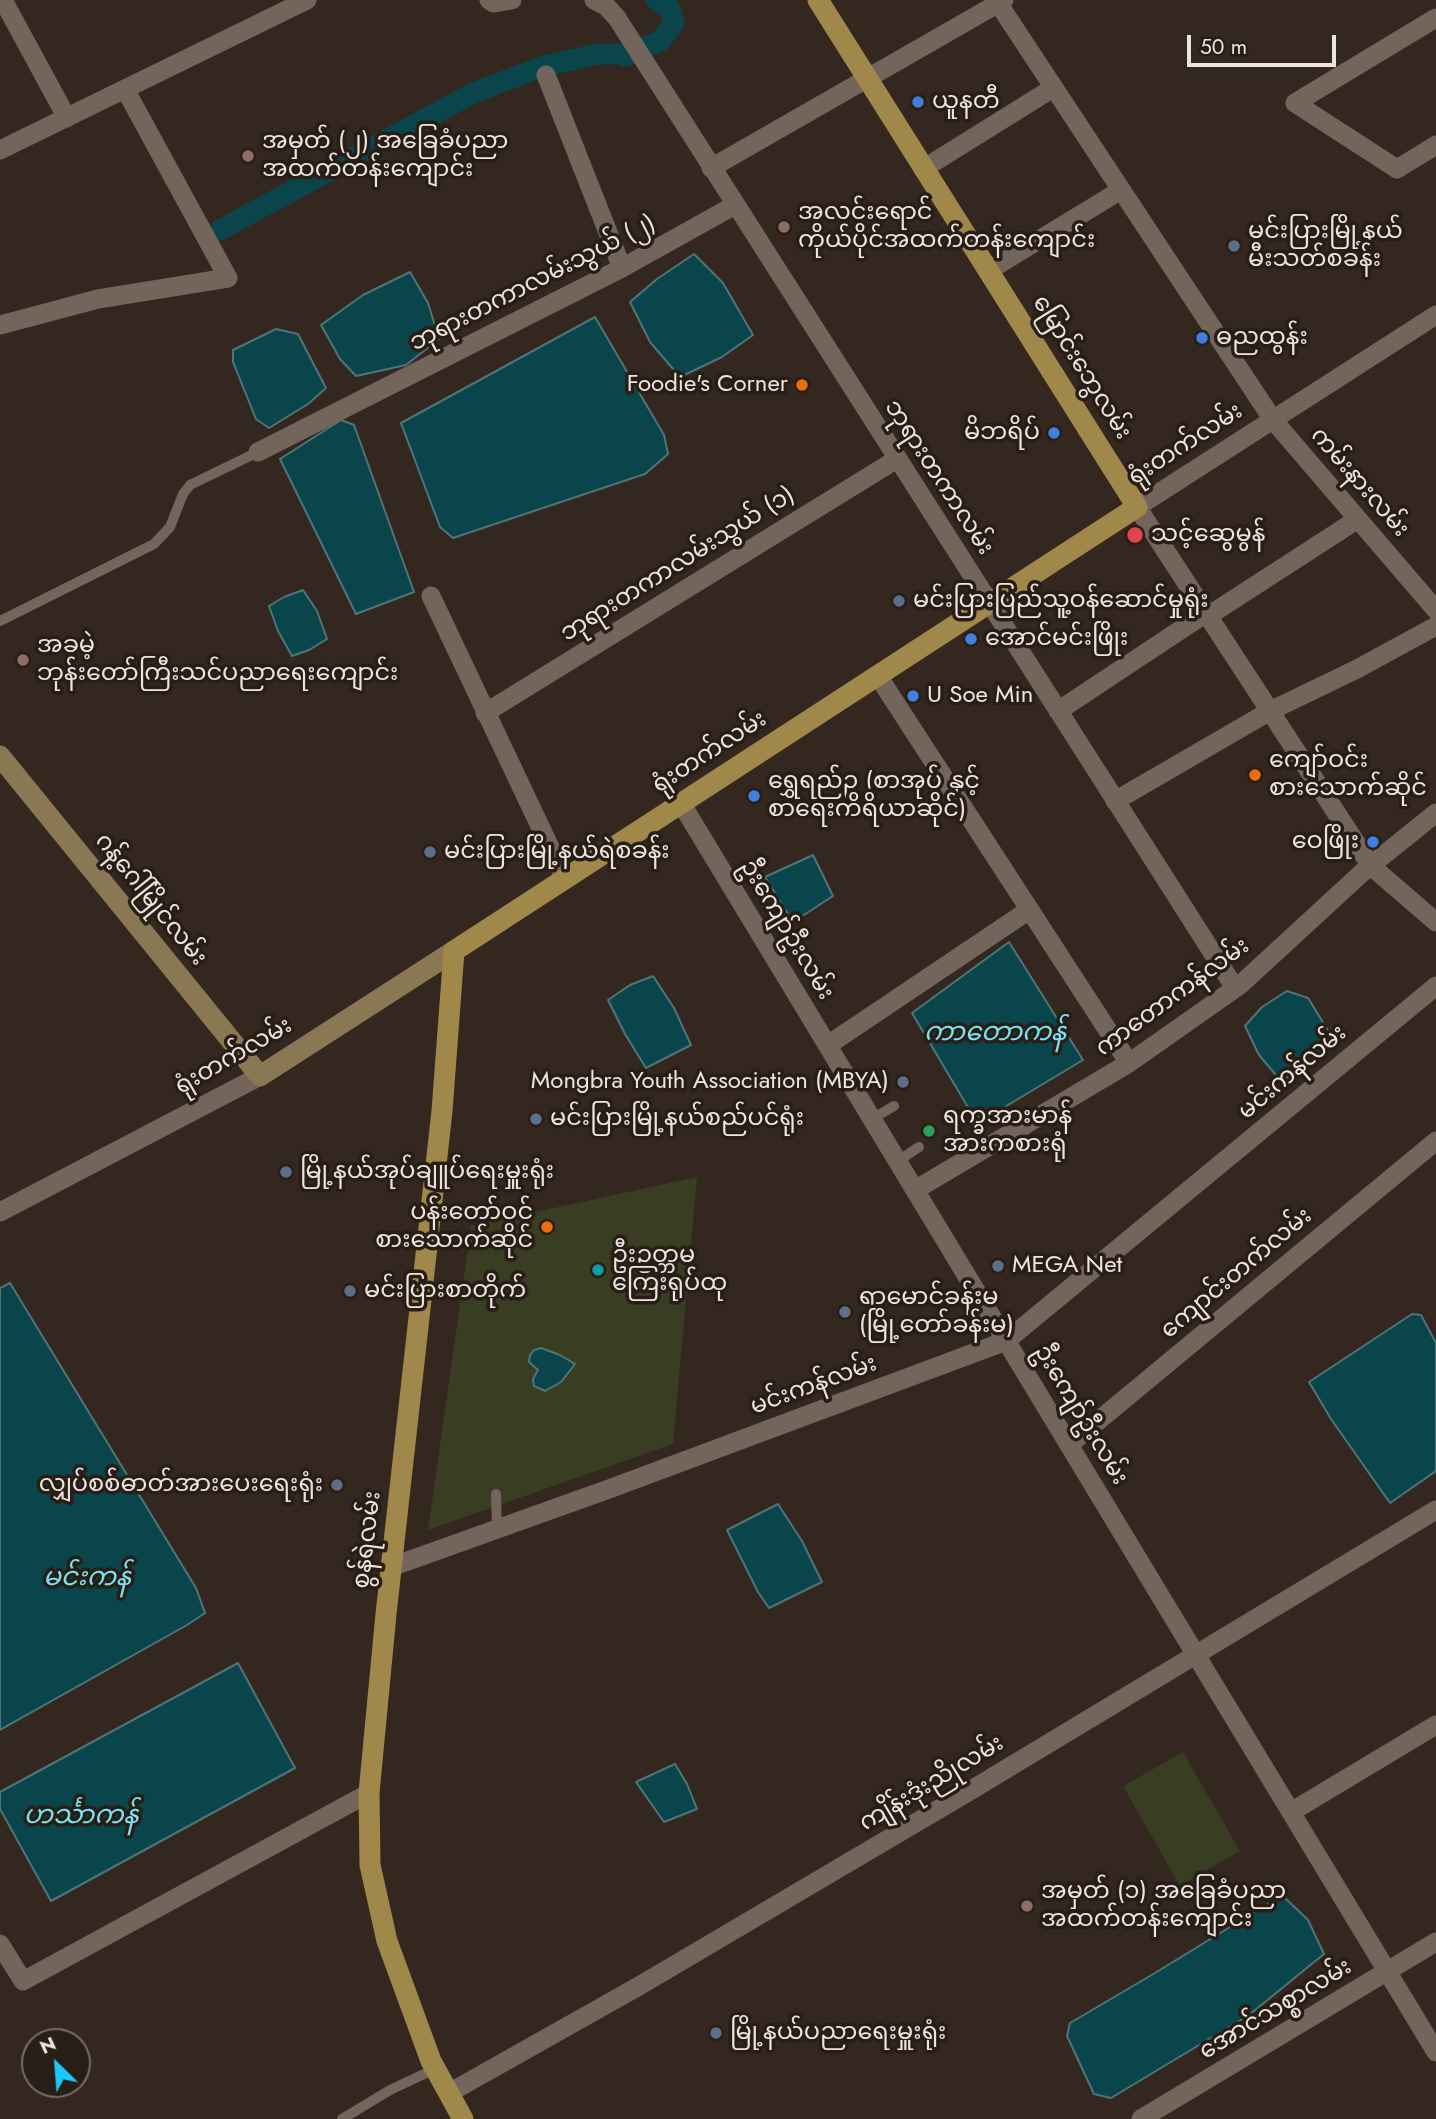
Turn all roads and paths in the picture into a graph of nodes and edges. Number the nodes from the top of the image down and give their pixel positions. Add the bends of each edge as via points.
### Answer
1 (4, 0) edge
2 (307, 0) edge
3 (489, 0) edge
4 (512, 0) edge
5 (594, 0) edge
6 (818, 0) edge
7 (1001, 2) edge
8 (1436, 18) edge
9 (546, 75) dead end
10 (866, 78) junction
11 (1054, 88) junction
12 (125, 89) junction
13 (67, 118) junction
14 (0, 150) edge
15 (1431, 155) edge
16 (711, 168) junction
17 (923, 169) junction
18 (1121, 190) junction
19 (734, 205) junction
20 (622, 268) junction
21 (988, 271) junction
22 (1436, 315) edge
23 (0, 325) edge
24 (1273, 420) junction
25 (258, 452) joint
26 (897, 459) junction
27 (1138, 507) junction
28 (1358, 519) junction
29 (431, 596) dead end
30 (989, 604) junction
31 (1436, 610) edge
32 (1207, 614) junction
33 (0, 621) edge
34 (1436, 626) edge
35 (878, 676) junction
36 (1058, 711) junction
37 (1270, 712) junction
38 (485, 713) junction
39 (0, 756) edge
40 (1115, 801) junction
41 (681, 803) junction
42 (1436, 813) edge
43 (1371, 866) junction
44 (565, 879) junction
45 (1030, 910) junction
46 (1436, 922) edge
47 (454, 951) junction
48 (1436, 986) edge
49 (1235, 988) junction
50 (828, 1045) junction
51 (1129, 1063) junction
52 (260, 1076) junction
53 (894, 1106) dead end
54 (872, 1119) junction
55 (1436, 1141) edge
56 (919, 1147) dead end
57 (898, 1161) junction
58 (915, 1190) junction
59 (0, 1212) edge
60 (1006, 1341) junction
61 (1069, 1445) junction
62 (496, 1494) dead end
63 (1436, 1510) edge
64 (497, 1530) junction
65 (391, 1567) junction
66 (1196, 1655) junction
67 (1436, 1725) edge
68 (369, 1793) junction
69 (1291, 1812) junction
70 (1436, 1942) edge
71 (0, 1944) edge
72 (1387, 1972) junction
73 (1436, 2052) edge
74 (435, 2069) junction
75 (449, 2093) junction
76 (342, 2119) edge
77 (463, 2119) edge
78 (1141, 2119) edge

1 - 13 street
2 - 12 street
3 - 4 street
5 - 16 street, ဘုရားတကာလမ်း via 611,10
6 - 10 main road, မြောင်းဘွေလမ်း
7 - 10 street
7 - 11 street, ကမ်းနားလမ်း
8 - 15 street via 1295,103 1397,169
9 - 20 street
10 - 16 street
10 - 17 main road, မြောင်းဘွေလမ်း
11 - 17 street
11 - 18 street, ကမ်းနားလမ်း
12 - 13 street
12 - 23 street via 228,278 98,299
13 - 14 street
16 - 19 street, ဘုရားတကာလမ်း
17 - 21 main road, မြောင်းဘွေလမ်း
18 - 21 street
18 - 24 street, ကမ်းနားလမ်း
19 - 20 street, ဘုရားတကာလမ်းသွယ် (၂)
19 - 26 street, ဘုရားတကာလမ်း
20 - 25 street, ဘုရားတကာလမ်းသွယ် (၂)
21 - 27 main road, မြောင်းဘွေလမ်း
22 - 24 street, ရုံးတက်လမ်း
24 - 27 street, ရုံးတက်လမ်း
24 - 28 street, ကမ်းနားလမ်း
25 - 33 lane via 190,485 170,527 154,544
26 - 30 street, ဘုရားတကာလမ်း
26 - 38 street, ဘုရားတကာလမ်းသွယ် (၁)
27 - 30 main road, ရုံးတက်လမ်း
27 - 32 street, မြောင်းဘွေလမ်း
28 - 31 street, ကမ်းနားလမ်း
28 - 32 street
29 - 38 street
30 - 35 main road, ရုံးတက်လမ်း
30 - 36 street, ဘုရားတကာလမ်း
32 - 36 street
32 - 37 street, မြောင်းဘွေလမ်း
34 - 37 street
35 - 41 main road, ရုံးတက်လမ်း
35 - 45 street
36 - 40 street, ဘုရားတကာလမ်း
37 - 40 street
37 - 43 street, မြောင်းဘွေလမ်း
38 - 44 street
39 - 52 street, ဂန့်ဂေါ်မြိုင်လမ်း
40 - 49 street, ဘုရားတကာလမ်း
41 - 44 main road, ရုံးတက်လမ်း
41 - 50 street, ဦးကျော်ဦးလမ်း
42 - 43 street, ကာတောကန်လမ်း
43 - 46 street, မြောင်းဘွေလမ်း
43 - 49 street, ကာတောကန်လမ်း
44 - 47 main road, ရုံးတက်လမ်း
45 - 50 street
45 - 51 street
47 - 52 street, ရုံးတက်လမ်း
47 - 65 main road, စွန်ရဲလမ်း via 440,1125
48 - 60 street, မင်းကန်လမ်း
49 - 51 street, ကာတောကန်လမ်း
50 - 54 street, ဦးကျော်ဦးလမ်း
51 - 58 street, ကာတောကန်လမ်း
52 - 59 street, ရုံးတက်လမ်း
53 - 54 lane
54 - 57 street, ဦးကျော်ဦးလမ်း
55 - 61 street, ကျောင်းတက်လမ်း
56 - 57 lane
57 - 58 street, ဦးကျော်ဦးလမ်း
58 - 60 street, ဦးကျော်ဦးလမ်း
60 - 61 street, ဦးကျော်ဦးလမ်း
60 - 64 street, မင်းကန်လမ်း
61 - 66 street, ဦးကျော်ဦးလမ်း
62 - 64 lane
63 - 66 street, ကျိန်းဒုံးညိုလမ်း
64 - 65 street, မင်းကန်လမ်း
65 - 68 main road, စွန်ရဲလမ်း
66 - 69 street, ဦးကျော်ဦးလမ်း
66 - 75 street, ကျိန်းဒုံးညိုလမ်း via 651,1979
67 - 69 street
68 - 71 street via 23,1981
68 - 74 main road, စွန်ရဲလမ်း via 370,1865 387,1941
69 - 72 street, ဦးကျော်ဦးလမ်း
70 - 72 street, အောင်သစ္စာလမ်း
72 - 73 street, ဦးကျော်ဦးလမ်း
72 - 78 street, အောင်သစ္စာလမ်း
74 - 75 main road, စွန်ရဲလမ်း
74 - 76 lane
75 - 77 main road, စွန်ရဲလမ်း

